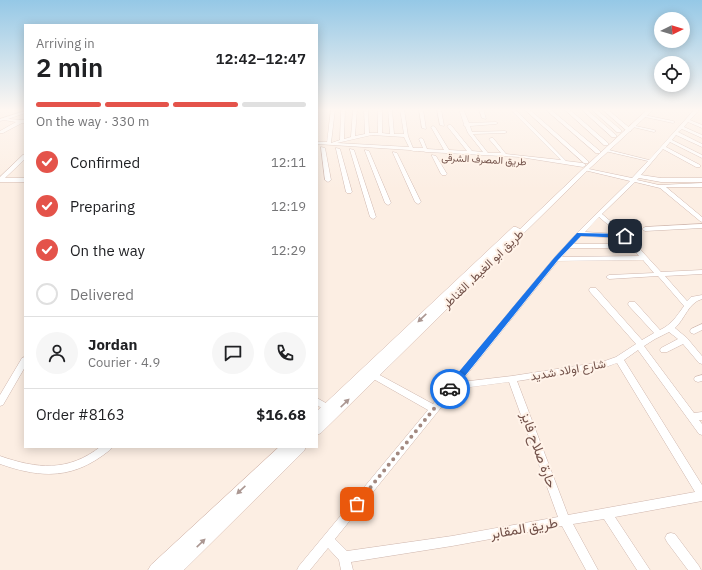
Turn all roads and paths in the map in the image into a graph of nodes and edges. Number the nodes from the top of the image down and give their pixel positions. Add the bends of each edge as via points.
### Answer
1 (330, 136) edge
2 (342, 136) edge
3 (364, 136) edge
4 (379, 136) edge
5 (406, 136) edge
6 (438, 136) edge
7 (457, 136) edge
8 (471, 136) edge
9 (539, 136) edge
10 (553, 136) edge
11 (579, 136) edge
12 (594, 136) edge
13 (618, 136) edge
14 (618, 136) edge
15 (673, 136) edge
16 (681, 136) edge
17 (353, 138) joint
18 (421, 138) dead end
19 (491, 139) dead end
20 (669, 140) junction
21 (342, 141) junction
22 (318, 143) edge
23 (329, 143) junction
24 (702, 146) edge
25 (606, 147) junction
26 (663, 147) junction
27 (320, 148) edge
28 (377, 148) junction
29 (338, 149) junction
30 (352, 150) junction
31 (412, 150) junction
32 (366, 151) junction
33 (426, 151) junction
34 (448, 152) junction
35 (598, 152) junction
36 (396, 153) junction
37 (471, 153) junction
38 (487, 154) junction
39 (504, 155) junction
40 (434, 156) junction
41 (24, 157) edge
42 (702, 157) edge
43 (647, 160) dead end
44 (564, 161) junction
45 (583, 166) junction
46 (698, 166) dead end
47 (444, 174) dead end
48 (635, 178) junction
49 (0, 180) edge
50 (24, 180) edge
51 (328, 180) dead end
52 (684, 180) junction
53 (702, 180) edge
54 (689, 185) junction
55 (702, 185) edge
56 (659, 186) junction
57 (349, 192) dead end
58 (418, 202) dead end
59 (388, 203) dead end
60 (599, 214) junction
61 (373, 217) dead end
62 (701, 218) edge
63 (702, 226) edge
64 (645, 229) dead end
65 (579, 234) junction
66 (625, 236) junction
67 (569, 246) junction
68 (634, 246) junction
69 (645, 258) junction
70 (556, 259) junction
71 (702, 272) edge
72 (660, 275) junction
73 (609, 277) dead end
74 (593, 290) dead end
75 (702, 297) edge
76 (632, 304) dead end
77 (688, 305) junction
78 (702, 327) edge
79 (670, 328) junction
80 (694, 331) dead end
81 (659, 334) junction
82 (684, 340) junction
83 (640, 345) junction
84 (664, 350) dead end
85 (618, 359) junction
86 (702, 361) edge
87 (24, 362) edge
88 (373, 375) junction
89 (512, 379) junction
90 (452, 386) junction
91 (318, 402) edge
92 (0, 403) edge
93 (328, 408) junction
94 (434, 408) junction
95 (702, 416) edge
96 (318, 417) edge
97 (692, 417) junction
98 (318, 429) edge
99 (702, 431) edge
100 (106, 448) edge
101 (286, 448) edge
102 (299, 448) edge
103 (0, 460) edge
104 (274, 466) junction
105 (702, 495) edge
106 (607, 513) junction
107 (565, 521) junction
108 (670, 538) dead end
109 (328, 540) junction
110 (345, 557) junction
111 (156, 570) edge
112 (173, 570) edge
113 (303, 570) edge
114 (347, 570) edge
115 (592, 570) edge
116 (644, 570) edge
117 (695, 570) edge

1 - 23 street
2 - 21 street
3 - 17 street
4 - 28 street
5 - 31 street
6 - 34 street
7 - 37 street
8 - 38 street
9 - 44 street
10 - 45 street
11 - 35 street
12 - 25 street
13 - 25 main road, طريق ابو الغيط, القناطر
14 - 25 main road, طريق ابو الغيط, القناطر
15 - 20 street
16 - 24 street
17 - 21 street
18 - 33 street
19 - 39 street
20 - 26 street
20 - 42 street
21 - 23 street
22 - 23 street, طريق المصرف الشرقى
23 - 28 street, طريق المصرف الشرقى
25 - 35 main road, طريق ابو الغيط, القناطر
25 - 43 street
25 - 45 main road, طريق ابو الغيط, القناطر
26 - 46 street
26 - 48 street
27 - 29 street, طريق المصرف الشرقى
27 - 51 street
28 - 31 street, طريق المصرف الشرقى
29 - 30 street, طريق المصرف الشرقى
29 - 57 street
30 - 32 street, طريق المصرف الشرقى
30 - 61 street
31 - 33 street, طريق المصرف الشرقى
32 - 36 street, طريق المصرف الشرقى
32 - 59 street
33 - 34 street, طريق المصرف الشرقى
34 - 37 street, طريق المصرف الشرقى
35 - 45 main road, طريق ابو الغيط, القناطر
36 - 40 street, طريق المصرف الشرقى
36 - 58 street
37 - 38 street, طريق المصرف الشرقى
38 - 39 street, طريق المصرف الشرقى
39 - 44 street, طريق المصرف الشرقى
40 - 45 street, طريق المصرف الشرقى
40 - 47 street
41 - 49 street
44 - 45 street, طريق المصرف الشرقى
45 - 48 street
45 - 88 main road, طريق ابو الغيط, القناطر
45 -> 93 main road, طريق ابو الغيط, القناطر
48 - 52 street
48 - 56 street
48 - 60 street
49 - 50 street
52 - 53 street
52 - 54 street
54 - 55 street
54 - 56 street
56 - 62 street
60 - 65 street
60 - 66 street
63 - 64 street
65 - 66 street
65 - 67 street
66 - 68 street
67 - 68 street
67 - 70 street
68 - 69 street
69 - 70 street
69 - 72 street
70 - 90 street
71 - 72 street
72 - 73 street
72 - 77 street
74 - 83 street
75 - 77 street via 694,298
76 - 81 street
77 - 79 street, شارع اولاد شديد
78 - 80 street
79 - 81 street, شارع اولاد شديد
79 - 82 street
81 - 83 street, شارع اولاد شديد
82 - 84 street
82 - 86 street
83 - 85 street, شارع اولاد شديد
83 - 97 street
85 - 89 street, شارع اولاد شديد via 595,368
85 - 105 street
87 - 92 street
88 - 94 street
98 -> 88 main road, طريق ابو الغيط, القناطر
89 - 90 street, شارع اولاد شديد
89 - 107 street, حارة صلاح فايز
90 - 94 street
91 - 93 street
93 - 96 main road, طريق ابو الغيط, القناطر
94 - 109 street
95 - 97 street
97 - 99 street
100 - 103 street via 95,458 64,470 45,470
101 - 104 main road
102 - 104 main road
104 -> 111 main road
112 -> 104 main road
105 - 106 street, طريق المقابر
106 - 107 street, طريق المقابر
106 - 116 street
107 - 110 street, طريق المقابر
107 - 115 street, حارة صلاح فايز
108 - 117 street
109 - 110 street
109 - 113 street
110 - 114 street

